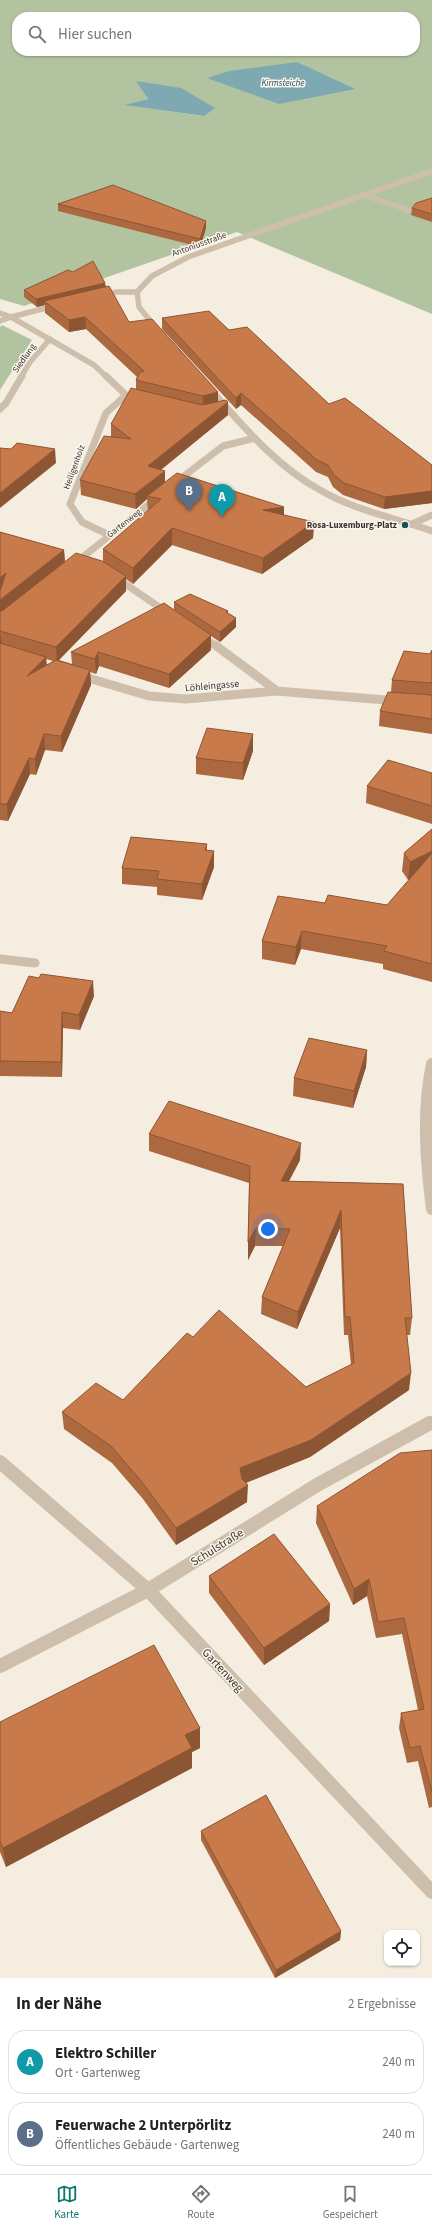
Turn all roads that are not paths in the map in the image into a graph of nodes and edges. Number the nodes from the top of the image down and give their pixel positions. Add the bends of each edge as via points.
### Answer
1 (432, 171) edge
2 (364, 195) junction
3 (411, 212) edge
4 (137, 292) junction
5 (96, 296) edge
6 (67, 303) edge
7 (0, 313) edge
8 (11, 317) junction
9 (0, 321) edge
10 (160, 332) edge
11 (50, 339) junction
12 (206, 384) edge
13 (126, 395) junction
14 (134, 397) edge
15 (0, 409) edge
16 (254, 438) junction
17 (432, 515) edge
18 (412, 524) junction
19 (432, 531) edge
20 (109, 535) junction
21 (66, 570) edge
22 (105, 571) edge
23 (174, 616) edge
24 (192, 629) edge
25 (67, 672) edge
26 (277, 691) junction
27 (405, 702) edge
28 (0, 958) edge
29 (35, 963) dead end
30 (432, 1064) edge
31 (432, 1209) edge
32 (432, 1422) edge
33 (0, 1462) edge
34 (148, 1590) junction
35 (0, 1666) edge
36 (432, 1892) edge

1 - 2 street, Antoniusstraße
2 - 3 street
2 - 4 street, Antoniusstraße via 188,257 152,276
4 - 5 street
4 - 10 street via 138,306
6 - 8 street
7 - 8 street
8 - 9 street
8 - 11 street
11 - 13 street via 94,365
11 - 15 street, Siedlung via 30,362
12 - 16 street via 224,409
13 - 14 street
13 - 20 street, Heiligenholz via 106,414 88,452 70,504 82,522
16 - 18 street via 302,480 320,490 365,510
16 - 20 street, Gartenweg via 223,446
17 - 18 street
18 - 19 street
20 - 21 street, Gartenweg via 81,562
22 - 23 street
24 - 26 street
25 - 26 street, Löhleingasse via 149,696 186,699
26 - 27 street, Löhleingasse
28 - 29 street
30 - 31 street via 425,1148
32 - 34 street, Schulstraße via 317,1485
33 - 34 street, Gartenweg
34 - 35 street, Schulstraße
34 - 36 street, Gartenweg

